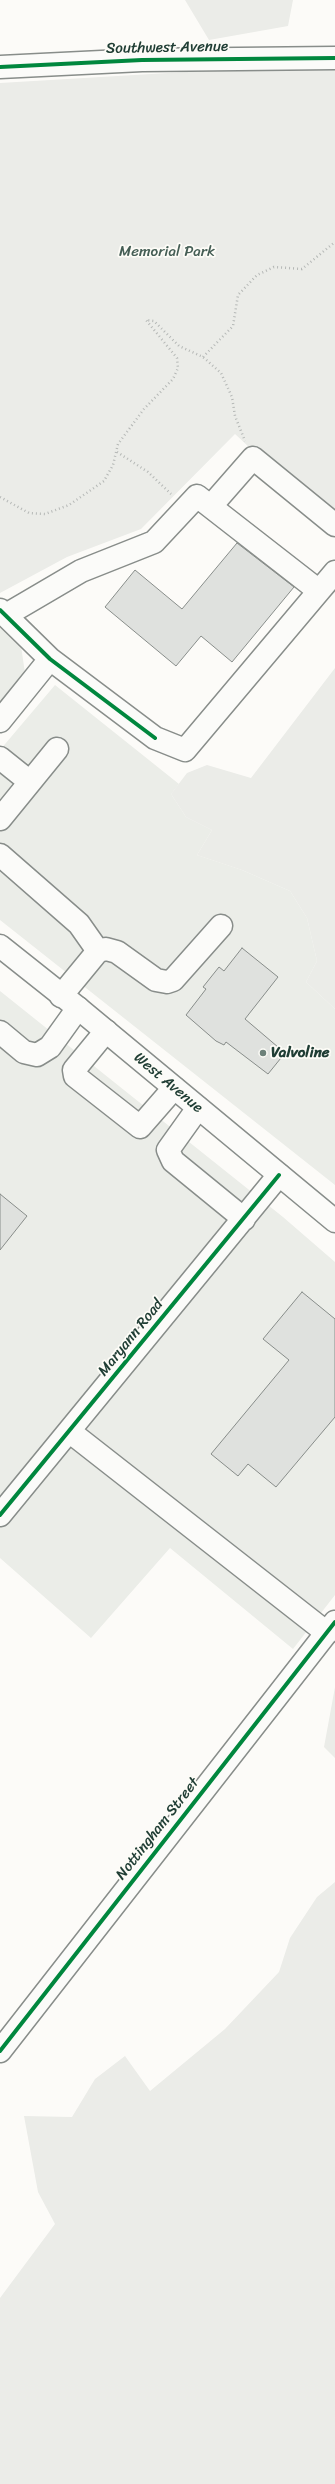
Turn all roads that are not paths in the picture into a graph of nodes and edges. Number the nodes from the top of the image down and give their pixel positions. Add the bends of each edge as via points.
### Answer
1 (335, 58) edge
2 (0, 67) edge
3 (211, 506) junction
4 (335, 524) edge
5 (335, 572) edge
6 (319, 591) junction
7 (3, 613) edge
8 (50, 659) junction
9 (0, 721) edge
10 (57, 749) dead end
11 (0, 758) edge
12 (30, 782) junction
13 (0, 819) edge
14 (0, 854) edge
15 (221, 926) dead end
16 (0, 946) edge
17 (98, 951) junction
18 (69, 1002) junction
19 (106, 1031) junction
20 (0, 1032) edge
21 (174, 1088) junction
22 (198, 1108) junction
23 (280, 1176) junction
24 (244, 1218) junction
25 (335, 1221) edge
26 (69, 1431) junction
27 (0, 1515) edge
28 (331, 1627) edge
29 (0, 2052) edge

1 - 2 street, Southwest Avenue via 142,60
3 - 4 street via 253,458
3 - 6 street
3 - 7 street via 197,496 154,542 81,571
5 - 6 street
6 - 8 street via 185,750 155,738
7 - 8 street
8 - 9 street
10 - 12 street
11 - 12 street
12 - 13 street
14 - 17 street via 79,924
15 - 17 street via 173,980 167,982 156,980 117,952 106,949
16 - 18 street, West Avenue
17 - 18 street
18 - 19 street, West Avenue
18 - 20 street via 50,1047 37,1055 24,1052
19 - 21 street, West Avenue
19 - 21 street via 74,1070 75,1076 140,1127
21 - 22 street, West Avenue
22 - 23 street, West Avenue
22 - 24 street via 168,1150 173,1161
23 - 24 street, Maryann Road
23 - 25 street, West Avenue
24 - 26 street, Maryann Road
26 - 27 street, Maryann Road
26 - 28 street
28 - 29 street, Nottingham Street

